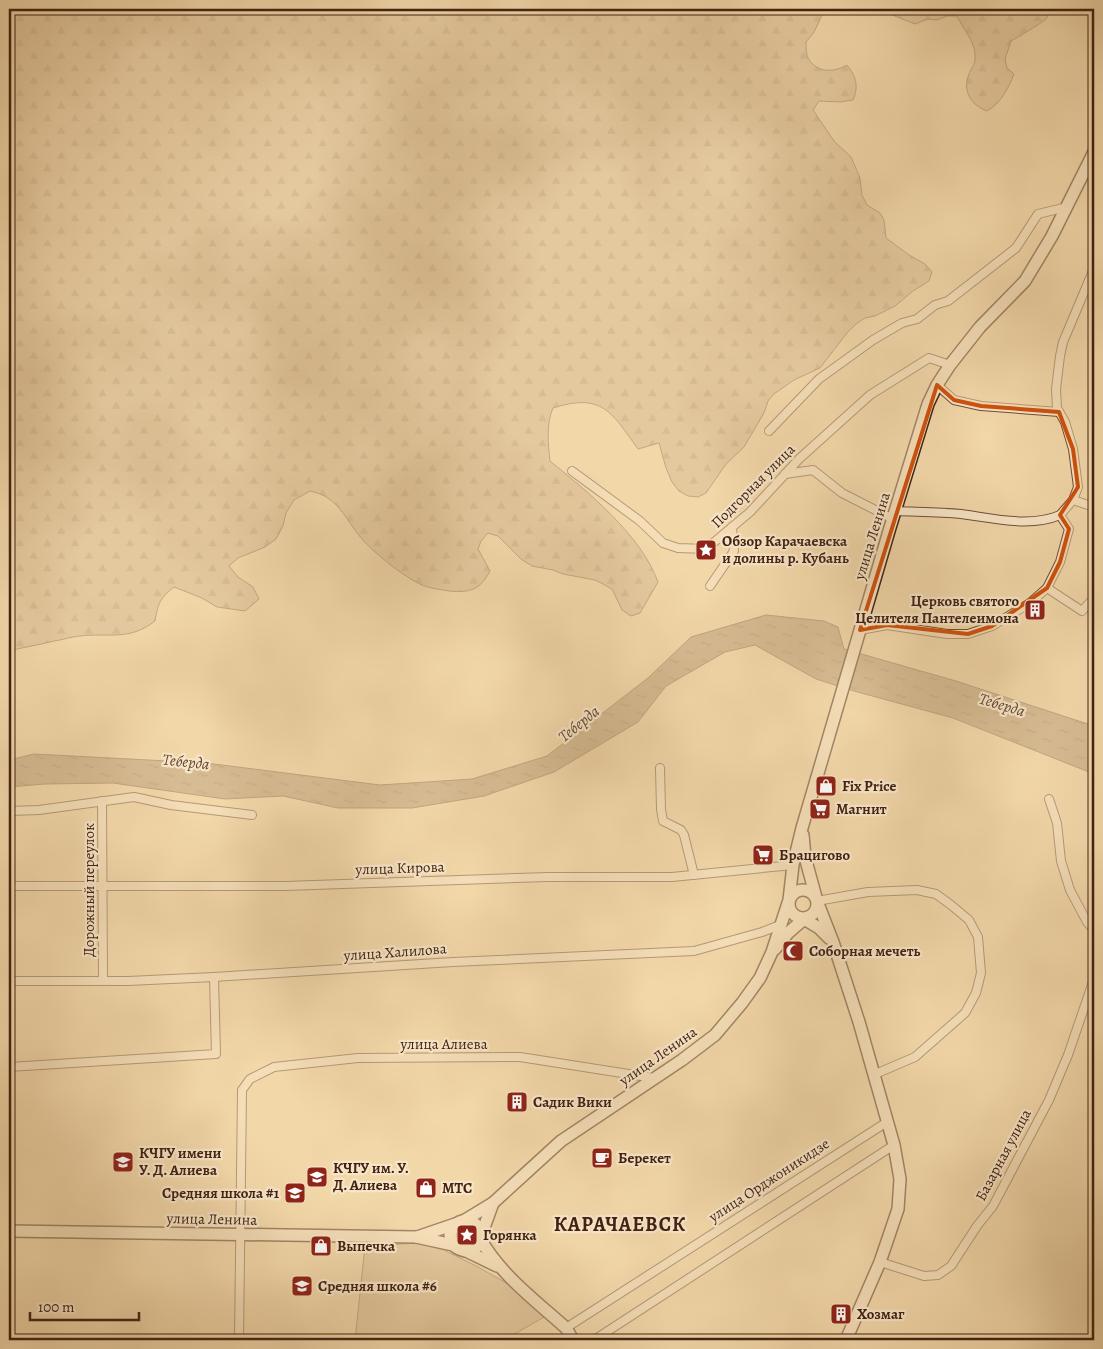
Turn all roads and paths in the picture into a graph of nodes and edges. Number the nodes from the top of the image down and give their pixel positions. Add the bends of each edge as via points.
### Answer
1 (1094, 152) edge
2 (1067, 207) junction
3 (1093, 271) dead end
4 (950, 365) junction
5 (937, 385) junction
6 (1059, 412) junction
7 (769, 431) dead end
8 (572, 470) dead end
9 (785, 474) junction
10 (1073, 500) junction
11 (1094, 507) edge
12 (894, 515) junction
13 (1060, 515) junction
14 (732, 527) junction
15 (710, 586) dead end
16 (1047, 588) junction
17 (1092, 600) dead end
18 (860, 630) junction
19 (660, 768) dead end
20 (1049, 799) dead end
21 (102, 801) junction
22 (9, 811) edge
23 (252, 815) dead end
24 (802, 828) junction
25 (792, 865) junction
26 (694, 875) junction
27 (9, 886) edge
28 (103, 887) junction
29 (789, 900) junction
30 (817, 901) junction
31 (804, 919) junction
32 (780, 925) junction
33 (1094, 930) edge
34 (833, 942) junction
35 (772, 952) junction
36 (214, 977) junction
37 (1094, 979) edge
38 (103, 980) junction
39 (9, 981) edge
40 (9, 1067) edge
41 (873, 1075) junction
42 (654, 1078) junction
43 (887, 1122) junction
44 (894, 1145) junction
45 (493, 1203) junction
46 (460, 1222) junction
47 (9, 1231) edge
48 (241, 1235) junction
49 (416, 1237) junction
50 (481, 1237) junction
51 (454, 1245) junction
52 (466, 1251) junction
53 (880, 1262) junction
54 (501, 1268) junction
55 (566, 1328) junction
56 (239, 1340) edge
57 (573, 1340) edge
58 (594, 1340) edge
59 (846, 1340) edge

1 - 2 main road, улица Ленина
2 - 4 main road, улица Ленина via 1025,281
2 - 7 street via 1038,214 1016,248 948,301 872,340 819,379
3 - 6 street via 1063,342 1056,389
4 - 5 main road, улица Ленина
4 - 9 street, Подгорная улица via 929,358 870,395
5 - 6 street via 954,400 981,406
5 - 12 main road, улица Ленина via 928,404
6 - 10 street via 1065,422 1076,468 1078,487
8 - 14 street, Подгорная улица via 640,521 663,543 678,548 706,549
9 - 12 street via 812,470 842,493
9 - 14 street, Подгорная улица
10 - 11 street
10 - 13 street
12 - 13 street via 959,514 1022,521 1048,521
12 - 18 main road, улица Ленина
13 - 16 street via 1070,530 1060,562
14 - 15 street via 734,551
16 - 17 street via 1082,611
16 - 18 street via 1030,603 992,626 968,634 887,625
18 - 24 main road, улица Ленина
19 - 26 street via 663,821 684,835
20 - 33 street via 1070,890
21 - 22 street
21 - 23 street via 134,797
21 - 28 street, Дорожный переулок
24 - 25 main road, улица Ленина
24 - 30 main road, улица Ленина via 805,856
25 - 26 street, улица Кирова
25 - 29 main road, улица Ленина
26 - 28 street, улица Кирова via 285,886
27 - 28 street, улица Кирова
28 - 38 street, Дорожный переулок
29 - 30 main road via 793,894 805,890
29 - 31 main road via 792,913
29 - 32 main road, улица Ленина
30 - 31 main road via 815,911
30 - 34 main road
30 - 41 street via 868,892 917,890 936,894 969,920 978,937 981,973 965,1013 915,1057
31 - 34 main road
31 - 35 main road, улица Ленина
32 - 35 main road, улица Ленина
32 - 36 street, улица Халилова via 694,951
34 - 41 main road
35 - 42 main road, улица Ленина via 760,978 714,1035
36 - 38 street, улица Халилова
36 - 40 street via 216,1054
37 - 53 street, Базарная улица via 1049,1100 993,1206 951,1266 938,1275 924,1276
38 - 39 street, улица Халилова
41 - 43 main road
42 - 45 main road, улица Ленина via 561,1141
42 - 48 street, улица Алиева via 520,1058 366,1058 274,1067 250,1079 242,1090
43 - 44 main road
43 - 55 street, улица Орджоникидзе
44 - 53 main road via 900,1176 898,1209
44 - 58 street
45 - 46 main road, улица Ленина
45 - 50 main road, улица Ленина
46 - 49 main road, улица Ленина
46 - 50 main road via 471,1220
46 - 51 main road via 450,1235
47 - 48 main road, улица Ленина
48 - 49 main road, улица Ленина
48 - 56 street
49 - 51 main road, улица Ленина
50 - 52 main road via 475,1248
50 - 54 main road
51 - 52 main road
52 - 54 main road
53 - 59 main road
54 - 55 main road
55 - 57 main road

